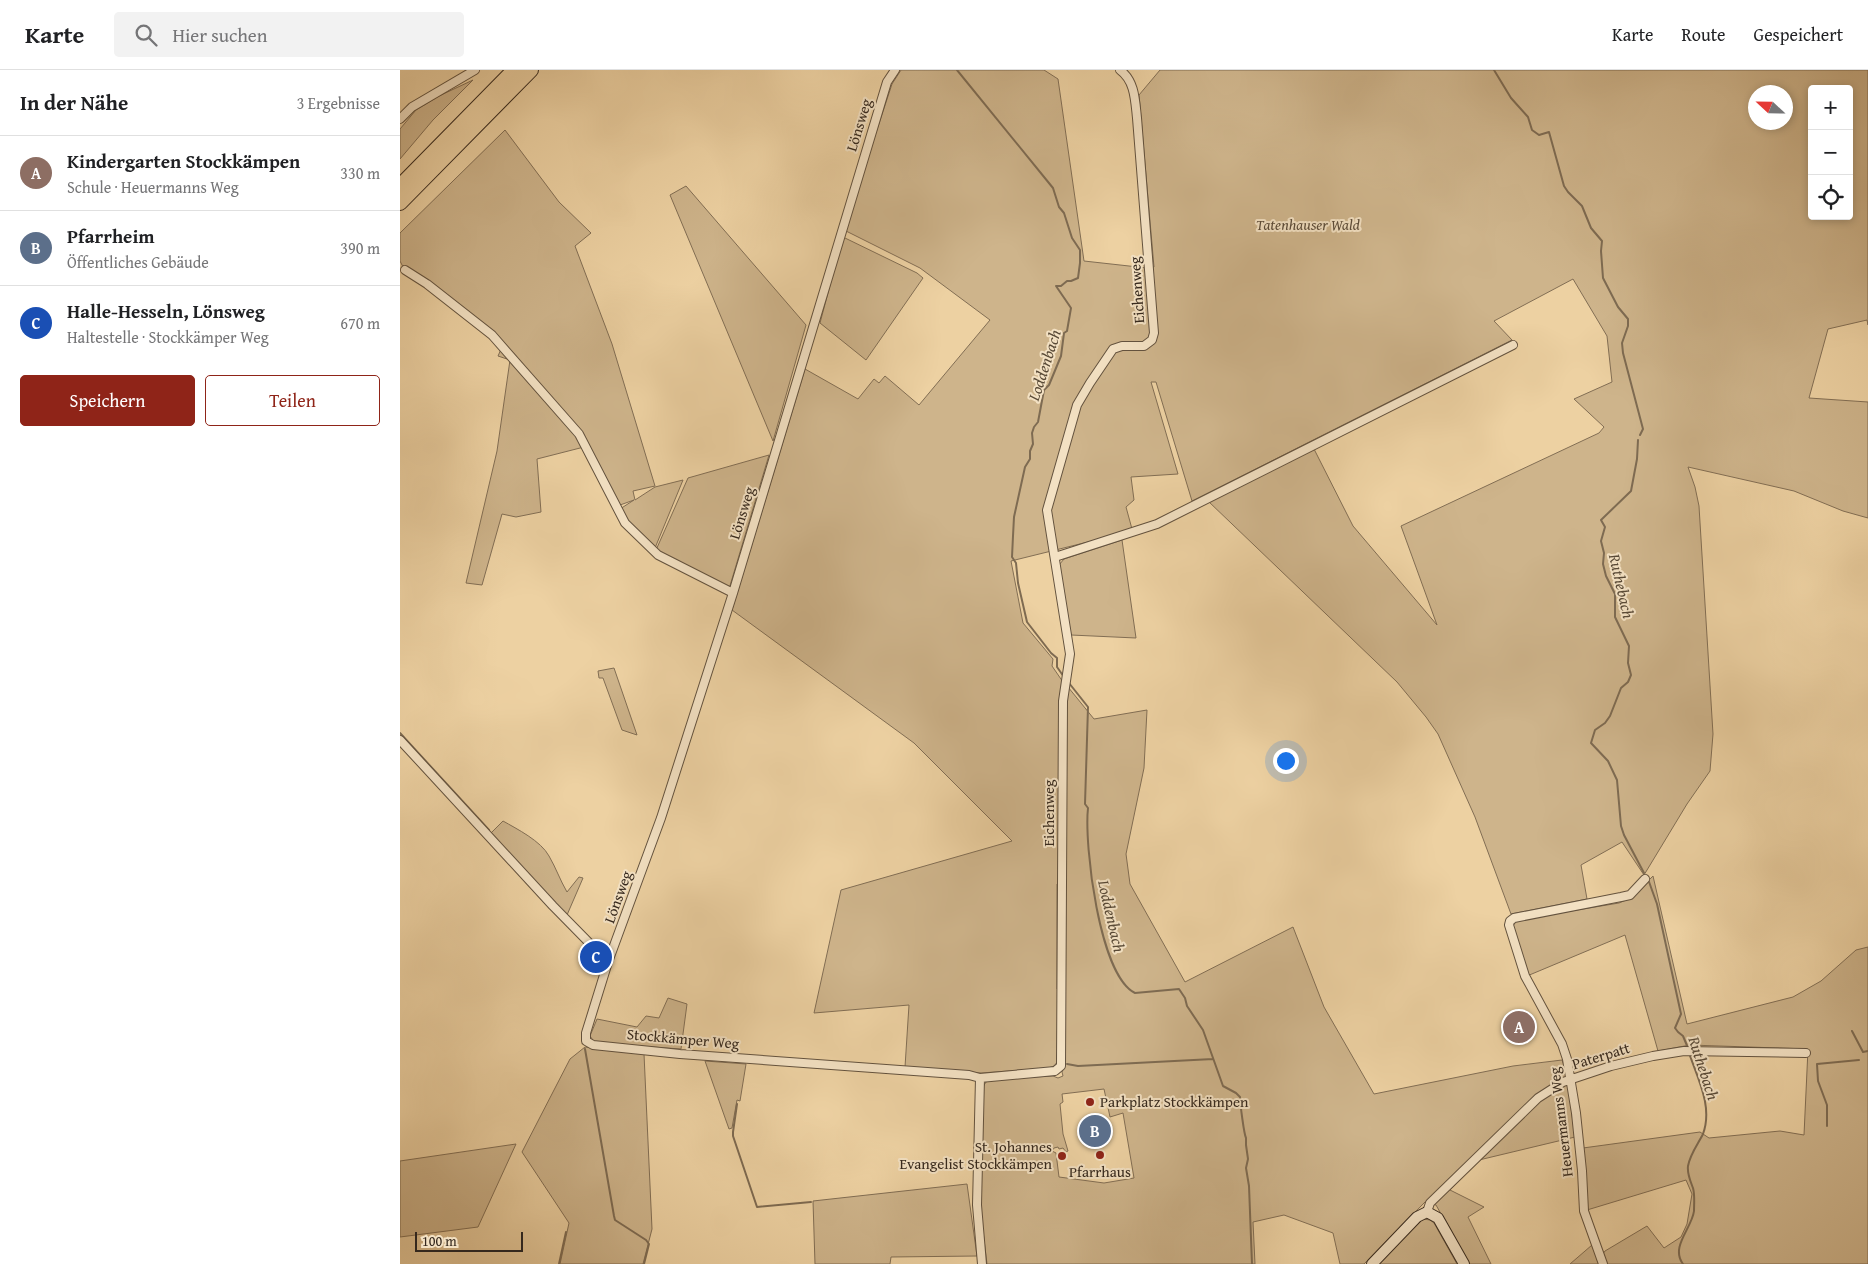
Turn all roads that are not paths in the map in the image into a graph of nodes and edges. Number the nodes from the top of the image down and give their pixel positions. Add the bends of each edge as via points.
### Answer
1 (475, 70) edge
2 (514, 70) edge
3 (531, 70) edge
4 (895, 70) edge
5 (1120, 70) edge
6 (400, 120) edge
7 (400, 186) edge
8 (400, 203) edge
9 (405, 270) dead end
10 (1513, 345) dead end
11 (1055, 557) junction
12 (733, 593) junction
13 (400, 740) edge
14 (1645, 879) dead end
15 (608, 962) junction
16 (1806, 1052) dead end
17 (980, 1078) junction
18 (1572, 1079) junction
19 (1427, 1212) junction
20 (982, 1264) edge
21 (1372, 1264) edge
22 (1464, 1264) edge
23 (1603, 1264) edge

1 - 6 street via 412,107
2 - 7 highway
3 - 8 highway
4 - 12 street, Lönsweg via 887,82
5 - 11 street, Eichenweg via 1128,76 1133,88 1137,118 1154,333 1152,340 1144,346 1113,349 1077,405 1047,510
9 - 12 street via 492,334 579,434 625,523 658,555
10 - 11 street via 1157,524
11 - 17 street, Eichenweg via 1070,654 1063,701 1062,1062 1058,1070
12 - 15 street, Lönsweg via 661,818
13 - 15 street
14 - 18 street, Heuermanns Weg via 1630,895 1510,921 1525,976 1562,1044
15 - 17 street, Stockkämper Weg via 585,1037 593,1045
16 - 18 street, Paterpatt via 1684,1051 1612,1066
17 - 20 street via 977,1205
18 - 19 street, Paterpatt via 1538,1098 1430,1203
18 - 23 street, Heuermanns Weg via 1584,1211
19 - 21 street via 1417,1217
19 - 22 street via 1438,1218

